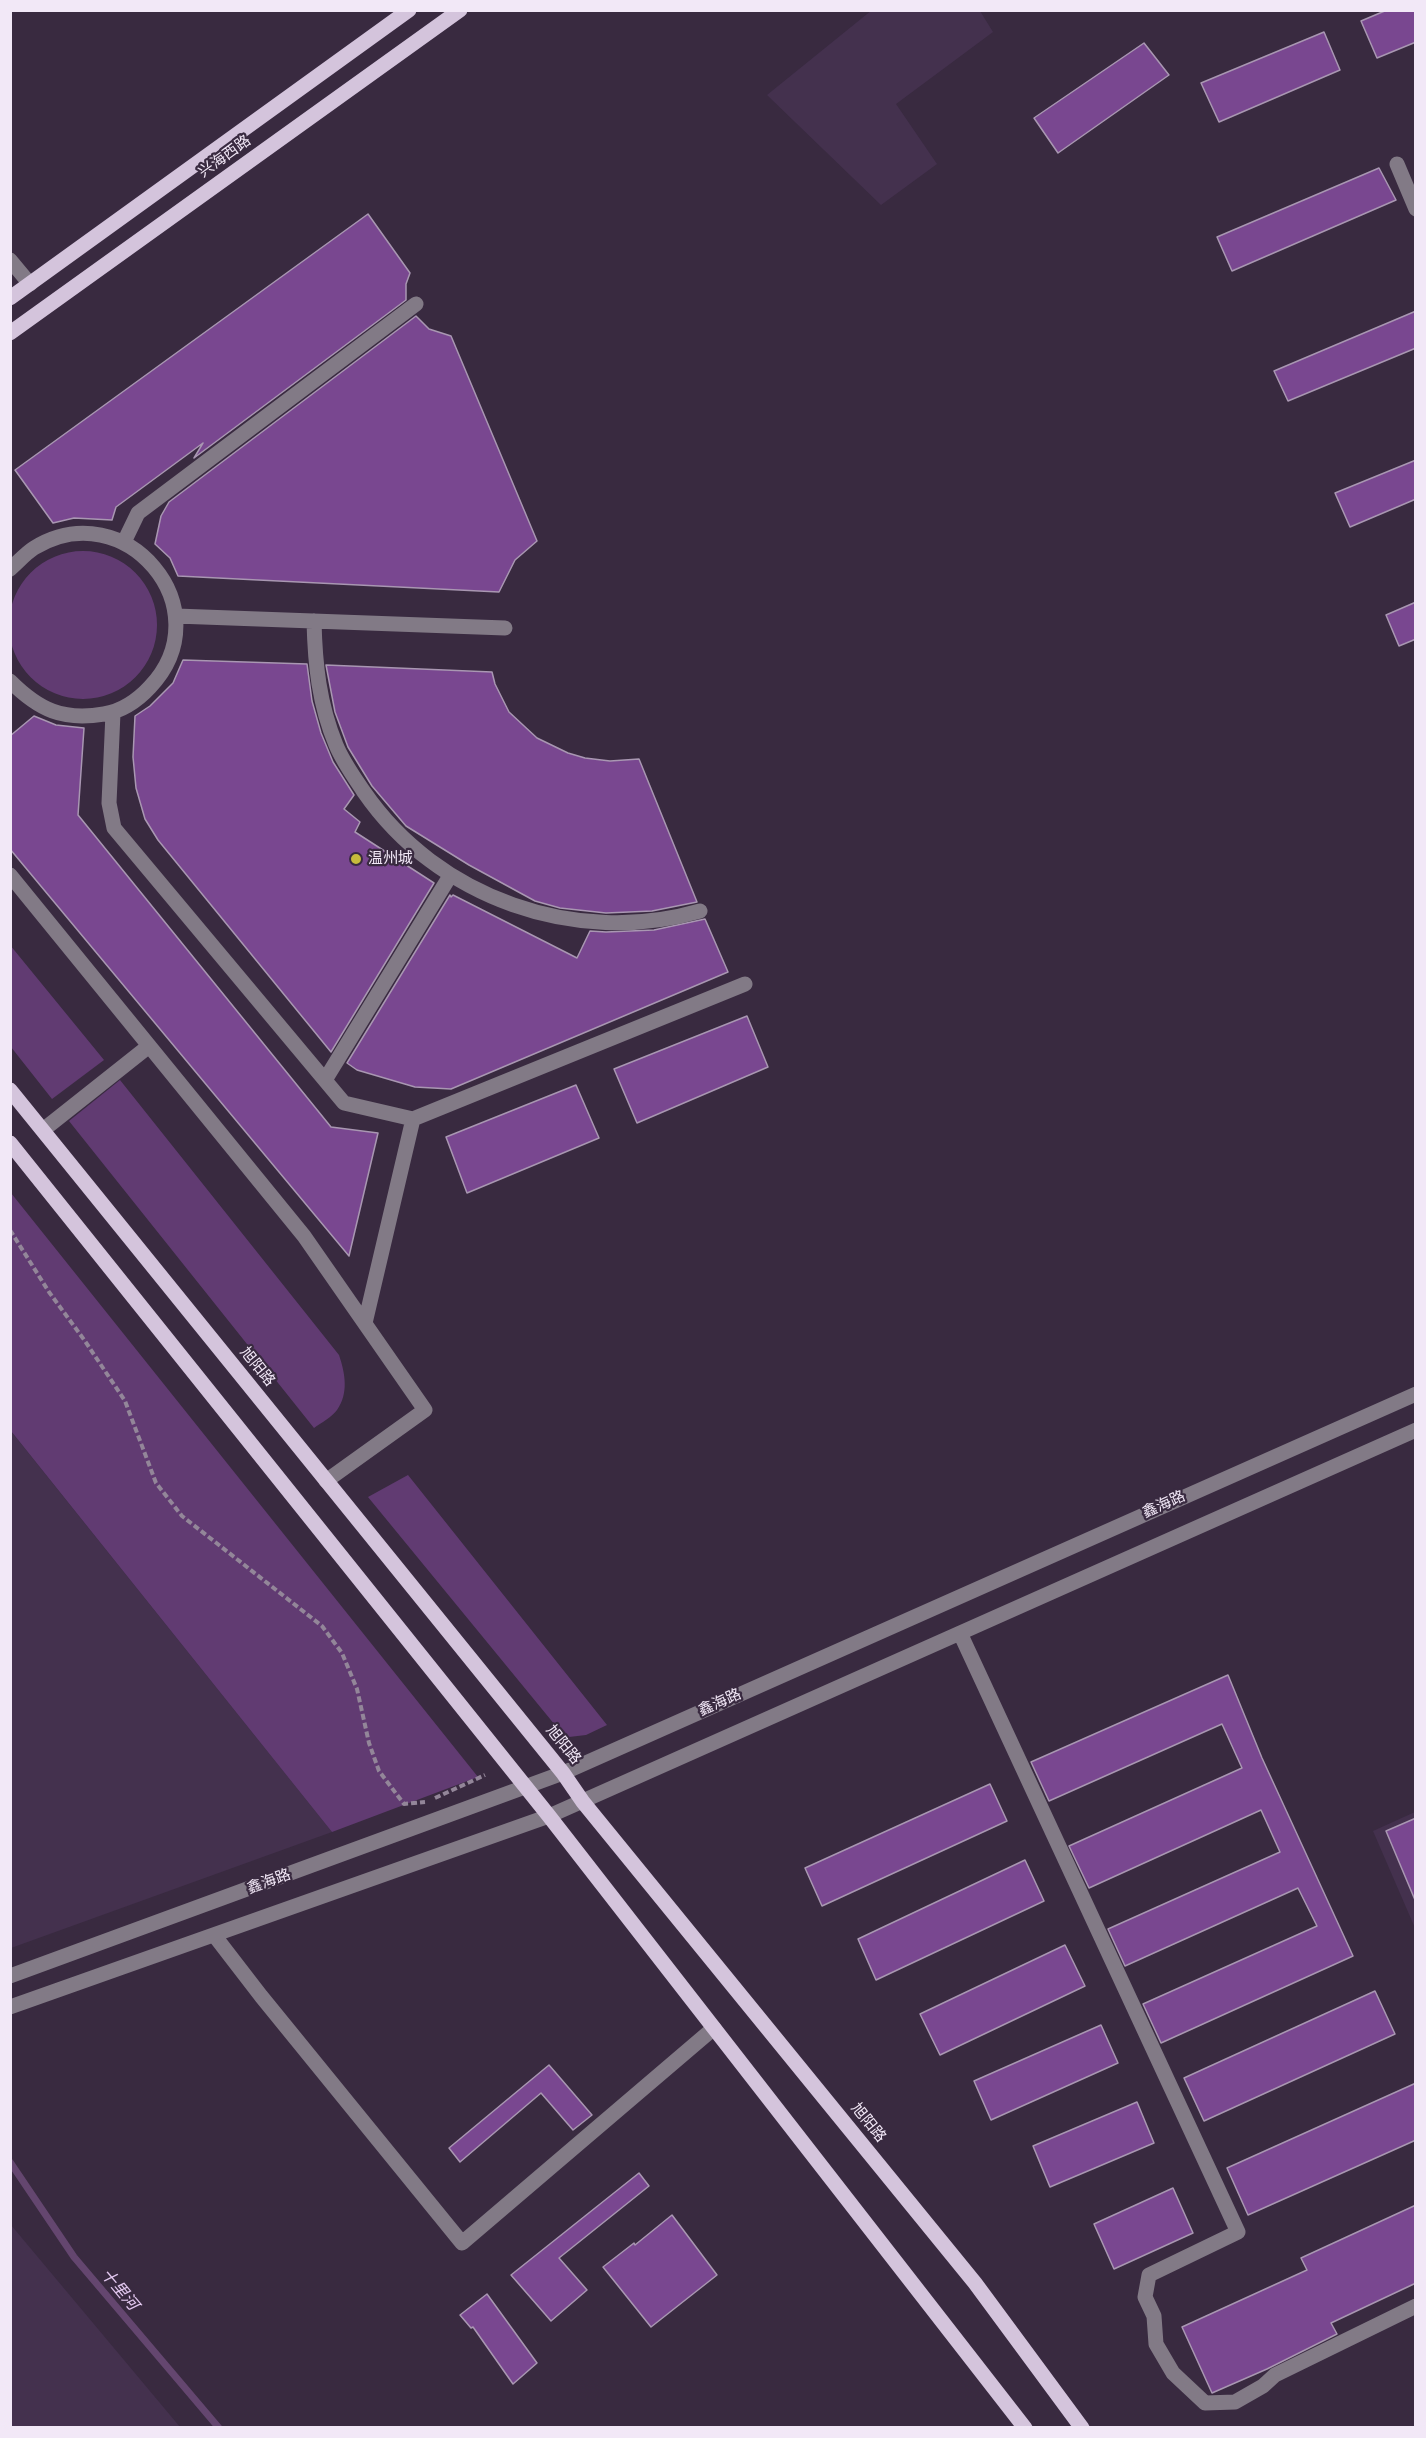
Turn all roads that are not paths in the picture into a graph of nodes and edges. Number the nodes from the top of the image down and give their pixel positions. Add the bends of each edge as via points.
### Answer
1 (409, 10) edge
2 (460, 10) edge
3 (1396, 164) dead end
4 (1416, 209) edge
5 (10, 260) edge
6 (30, 284) junction
7 (10, 298) edge
8 (416, 304) dead end
9 (10, 333) edge
10 (124, 542) junction
11 (10, 569) edge
12 (176, 616) junction
13 (314, 621) junction
14 (505, 628) dead end
15 (10, 681) edge
16 (113, 712) junction
17 (10, 875) edge
18 (450, 876) junction
19 (700, 911) dead end
20 (745, 984) dead end
21 (149, 1046) junction
22 (325, 1080) junction
23 (10, 1090) edge
24 (413, 1119) junction
25 (43, 1130) junction
26 (10, 1143) edge
27 (365, 1323) junction
28 (1416, 1394) edge
29 (1416, 1430) edge
30 (326, 1481) junction
31 (960, 1633) junction
32 (563, 1773) junction
33 (526, 1788) junction
34 (583, 1802) junction
35 (549, 1816) junction
36 (214, 1935) junction
37 (10, 1976) edge
38 (10, 2007) edge
39 (714, 2028) junction
40 (1416, 2306) edge
41 (1025, 2427) edge
42 (1082, 2427) edge

1 - 6 main road, 兴海西路
2 - 9 main road, 兴海西路
3 - 4 street
5 - 6 street
6 - 7 main road, 兴海西路
8 - 10 street via 138,513
10 - 11 street via 94,534 63,536 34,548
10 - 12 street via 149,560 167,586
12 - 13 street
12 - 16 street via 173,648 160,676 139,699
13 - 14 street
13 - 18 street via 319,691 337,747 391,828
15 - 16 street via 29,700 55,713 84,717
16 - 22 street via 109,803 114,828
17 - 21 street
18 - 19 street via 521,908 587,922 675,918
18 - 22 street
20 - 24 street
21 - 25 street
21 - 27 street via 304,1236
22 - 24 street via 344,1103
23 - 25 main road, 旭阳路
24 - 27 street
25 - 30 main road, 旭阳路
26 - 33 main road
27 - 30 street via 425,1410
28 - 32 street, 鑫海路
29 - 31 street, 鑫海路
30 - 32 main road, 旭阳路
31 - 34 street, 鑫海路
31 - 40 street via 1238,2232 1149,2275 1145,2297 1154,2316 1156,2344 1173,2373 1205,2403 1235,2402 1275,2375
32 - 33 street, 鑫海路
32 - 34 main road, 旭阳路
33 - 35 main road
33 - 37 street, 鑫海路
34 - 35 street, 鑫海路
34 - 42 main road, 旭阳路 via 975,2283
35 - 36 street, 鑫海路
35 - 39 main road
36 - 38 street, 鑫海路
36 - 39 street via 462,2243
39 - 41 main road

